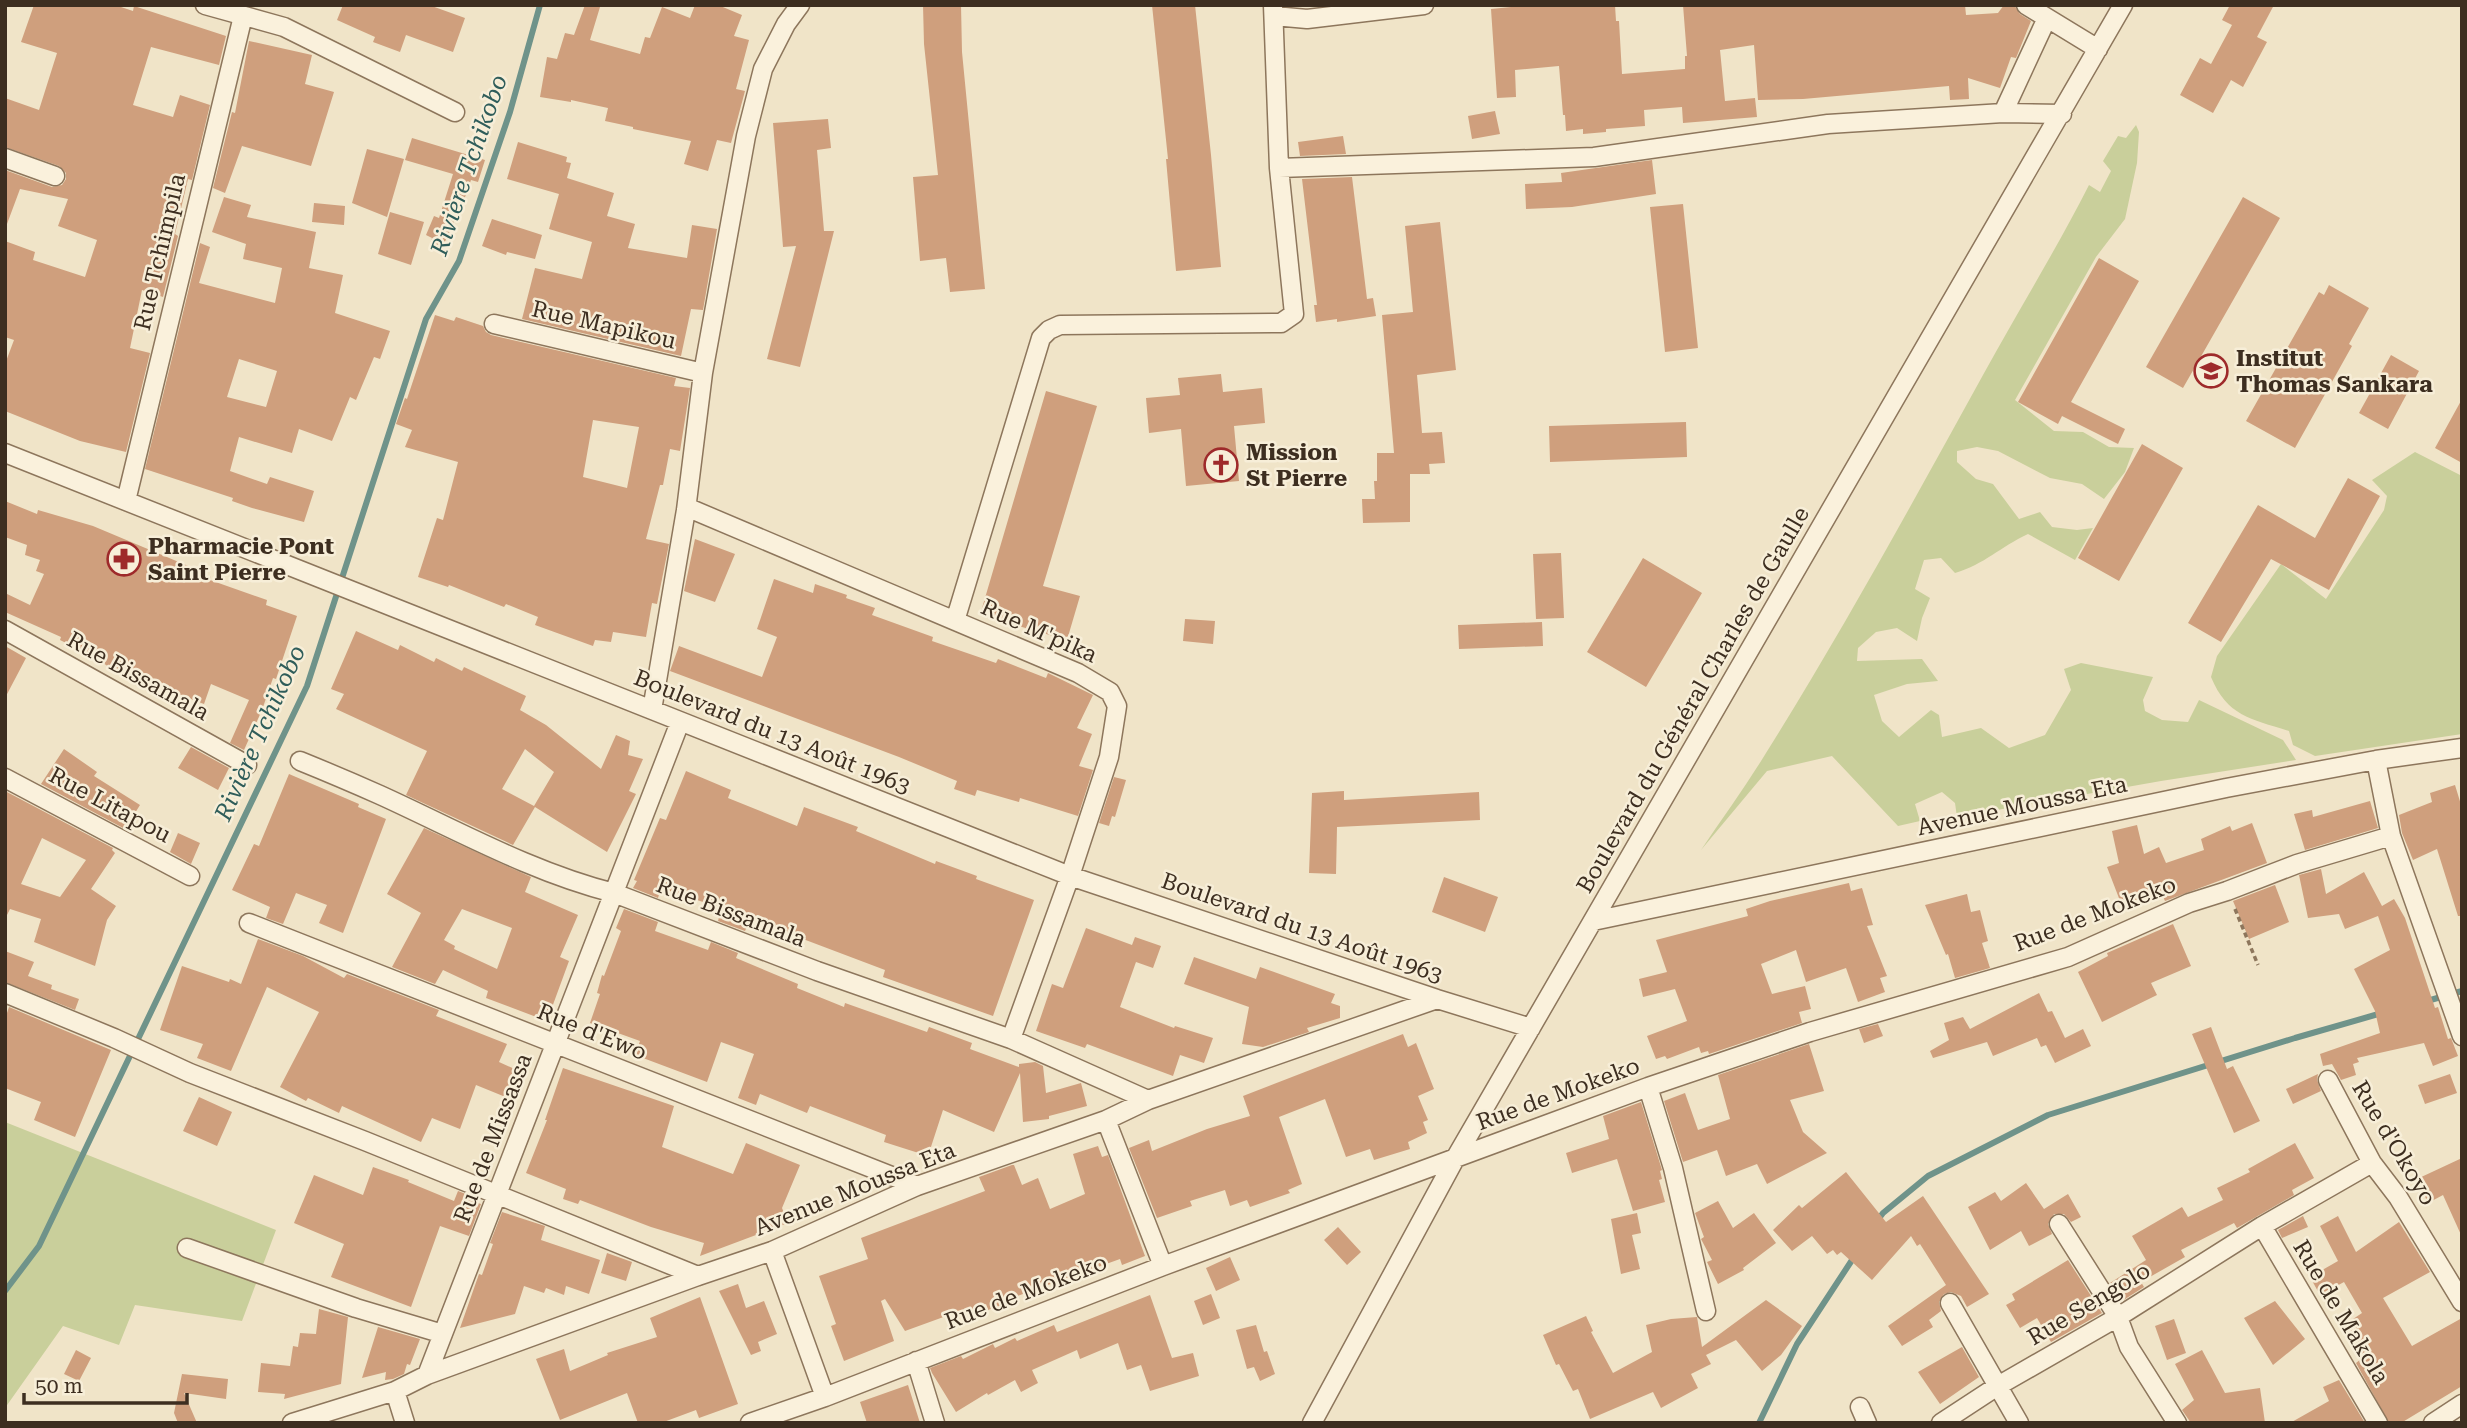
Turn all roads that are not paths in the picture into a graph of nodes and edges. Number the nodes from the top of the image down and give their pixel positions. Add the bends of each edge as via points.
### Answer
1 (205, 5) edge
2 (800, 5) edge
3 (1424, 5) edge
4 (2026, 5) edge
5 (2123, 5) edge
6 (1274, 10) edge
7 (243, 16) junction
8 (2046, 18) junction
9 (2098, 49) junction
10 (455, 112) dead end
11 (2003, 113) junction
12 (2062, 114) junction
13 (5, 158) edge
14 (1279, 169) junction
15 (55, 176) dead end
16 (494, 324) dead end
17 (703, 373) junction
18 (5, 453) edge
19 (126, 501) junction
20 (686, 510) junction
21 (955, 621) junction
22 (5, 630) edge
23 (652, 710) junction
24 (680, 722) junction
25 (2462, 748) edge
26 (2376, 760) junction
27 (300, 761) dead end
28 (247, 765) dead end
29 (5, 778) edge
30 (2391, 836) junction
31 (190, 876) dead end
32 (1070, 876) junction
33 (614, 893) junction
34 (1593, 921) junction
35 (249, 923) dead end
36 (5, 993) edge
37 (1437, 999) junction
38 (1531, 1028) junction
39 (2462, 1036) edge
40 (1011, 1039) junction
41 (556, 1044) junction
42 (2329, 1080) dead end
43 (1648, 1087) junction
44 (1148, 1100) junction
45 (1106, 1120) junction
46 (1457, 1157) junction
47 (2372, 1163) junction
48 (917, 1186) junction
49 (497, 1194) junction
50 (2059, 1224) dead end
51 (2262, 1226) junction
52 (187, 1248) dead end
53 (772, 1251) junction
54 (1163, 1266) junction
55 (698, 1276) junction
56 (2462, 1302) edge
57 (1950, 1303) dead end
58 (1706, 1311) dead end
59 (2118, 1317) junction
60 (443, 1334) junction
61 (916, 1361) junction
62 (427, 1375) junction
63 (1997, 1387) junction
64 (395, 1391) junction
65 (825, 1397) junction
66 (2462, 1404) edge
67 (292, 1423) edge
68 (405, 1423) edge
69 (750, 1423) edge
70 (936, 1423) edge
71 (1312, 1423) edge
72 (1941, 1423) edge
73 (2020, 1423) edge
74 (2178, 1423) edge
75 (2378, 1423) edge
76 (2433, 1423) edge

1 - 7 street
2 - 17 street via 763,69 752,109
3 - 6 street via 1307,19
4 - 8 street
5 - 9 street, Boulevard du Général Charles de Gaulle
6 - 14 street
7 - 10 street via 284,27
7 - 19 street, Rue Tchimpila
8 - 9 street
8 - 11 street
9 - 12 street, Boulevard du Général Charles de Gaulle
11 - 12 street
11 - 14 street via 1828,124 1594,157
12 - 34 street, Boulevard du Général Charles de Gaulle
13 - 15 street
14 - 21 street via 1293,314 1281,323 1060,325 1049,330 1041,338
16 - 17 street, Rue Mapikou
17 - 20 street
18 - 19 street, Boulevard du 13 Août 1963
19 - 23 street, Boulevard du 13 Août 1963
20 - 21 street, Rue M'pika
20 - 23 street
21 - 32 street, Rue M'pika via 1079,673 1110,692 1117,706 1109,757
22 - 28 street, Rue Bissamala
23 - 24 street, Boulevard du 13 Août 1963
24 - 32 street, Boulevard du 13 Août 1963
24 - 33 street, Rue de Missassa
25 - 26 street, Avenue Moussa Eta
26 - 30 street
26 - 34 street, Avenue Moussa Eta
27 - 33 street, Rue Bissamala via 495,851
29 - 31 street, Rue Litapou
30 - 39 street
30 - 43 street, Rue de Mokeko via 2189,903 2068,957 1810,1032
32 - 37 street, Boulevard du 13 Août 1963
32 - 40 street, Rue M'pika
33 - 40 street, Rue Bissamala
33 - 41 street, Rue de Missassa
34 - 38 street, Boulevard du Général Charles de Gaulle
35 - 41 street, Rue d'Ewo
36 - 49 street via 190,1073
37 - 38 street, Boulevard du 13 Août 1963
37 - 44 street, Avenue Moussa Eta
38 - 46 street, Boulevard du Général Charles de Gaulle
40 - 44 street, Rue Bissamala
41 - 48 street, Rue d'Ewo
41 - 49 street, Rue de Missassa
42 - 47 street, Rue d'Okoyo
43 - 46 street, Rue de Mokeko
43 - 58 street via 1673,1168
44 - 45 street, Avenue Moussa Eta
45 - 48 street, Avenue Moussa Eta
45 - 54 street
46 - 54 street, Rue de Mokeko
46 - 71 street, Boulevard du Général Charles de Gaulle
47 - 51 street, Rue Sengolo
47 - 56 street, Rue d'Okoyo
48 - 53 street, Avenue Moussa Eta
49 - 55 street
49 - 60 street, Rue de Missassa
50 - 59 street
51 - 59 street, Rue Sengolo
51 - 75 street, Rue de Makola
52 - 60 street
53 - 55 street, Avenue Moussa Eta
53 - 65 street
54 - 61 street, Rue de Mokeko
55 - 62 street, Avenue Moussa Eta
57 - 63 street
59 - 63 street, Rue Sengolo
59 - 74 street via 2129,1347
60 - 62 street, Rue de Missassa
61 - 65 street, Rue de Mokeko
61 - 70 street
62 - 64 street, Avenue Moussa Eta
63 - 72 street, Rue Sengolo
63 - 73 street
64 - 67 street, Avenue Moussa Eta
64 - 68 street
65 - 69 street, Rue de Mokeko
66 - 76 street

